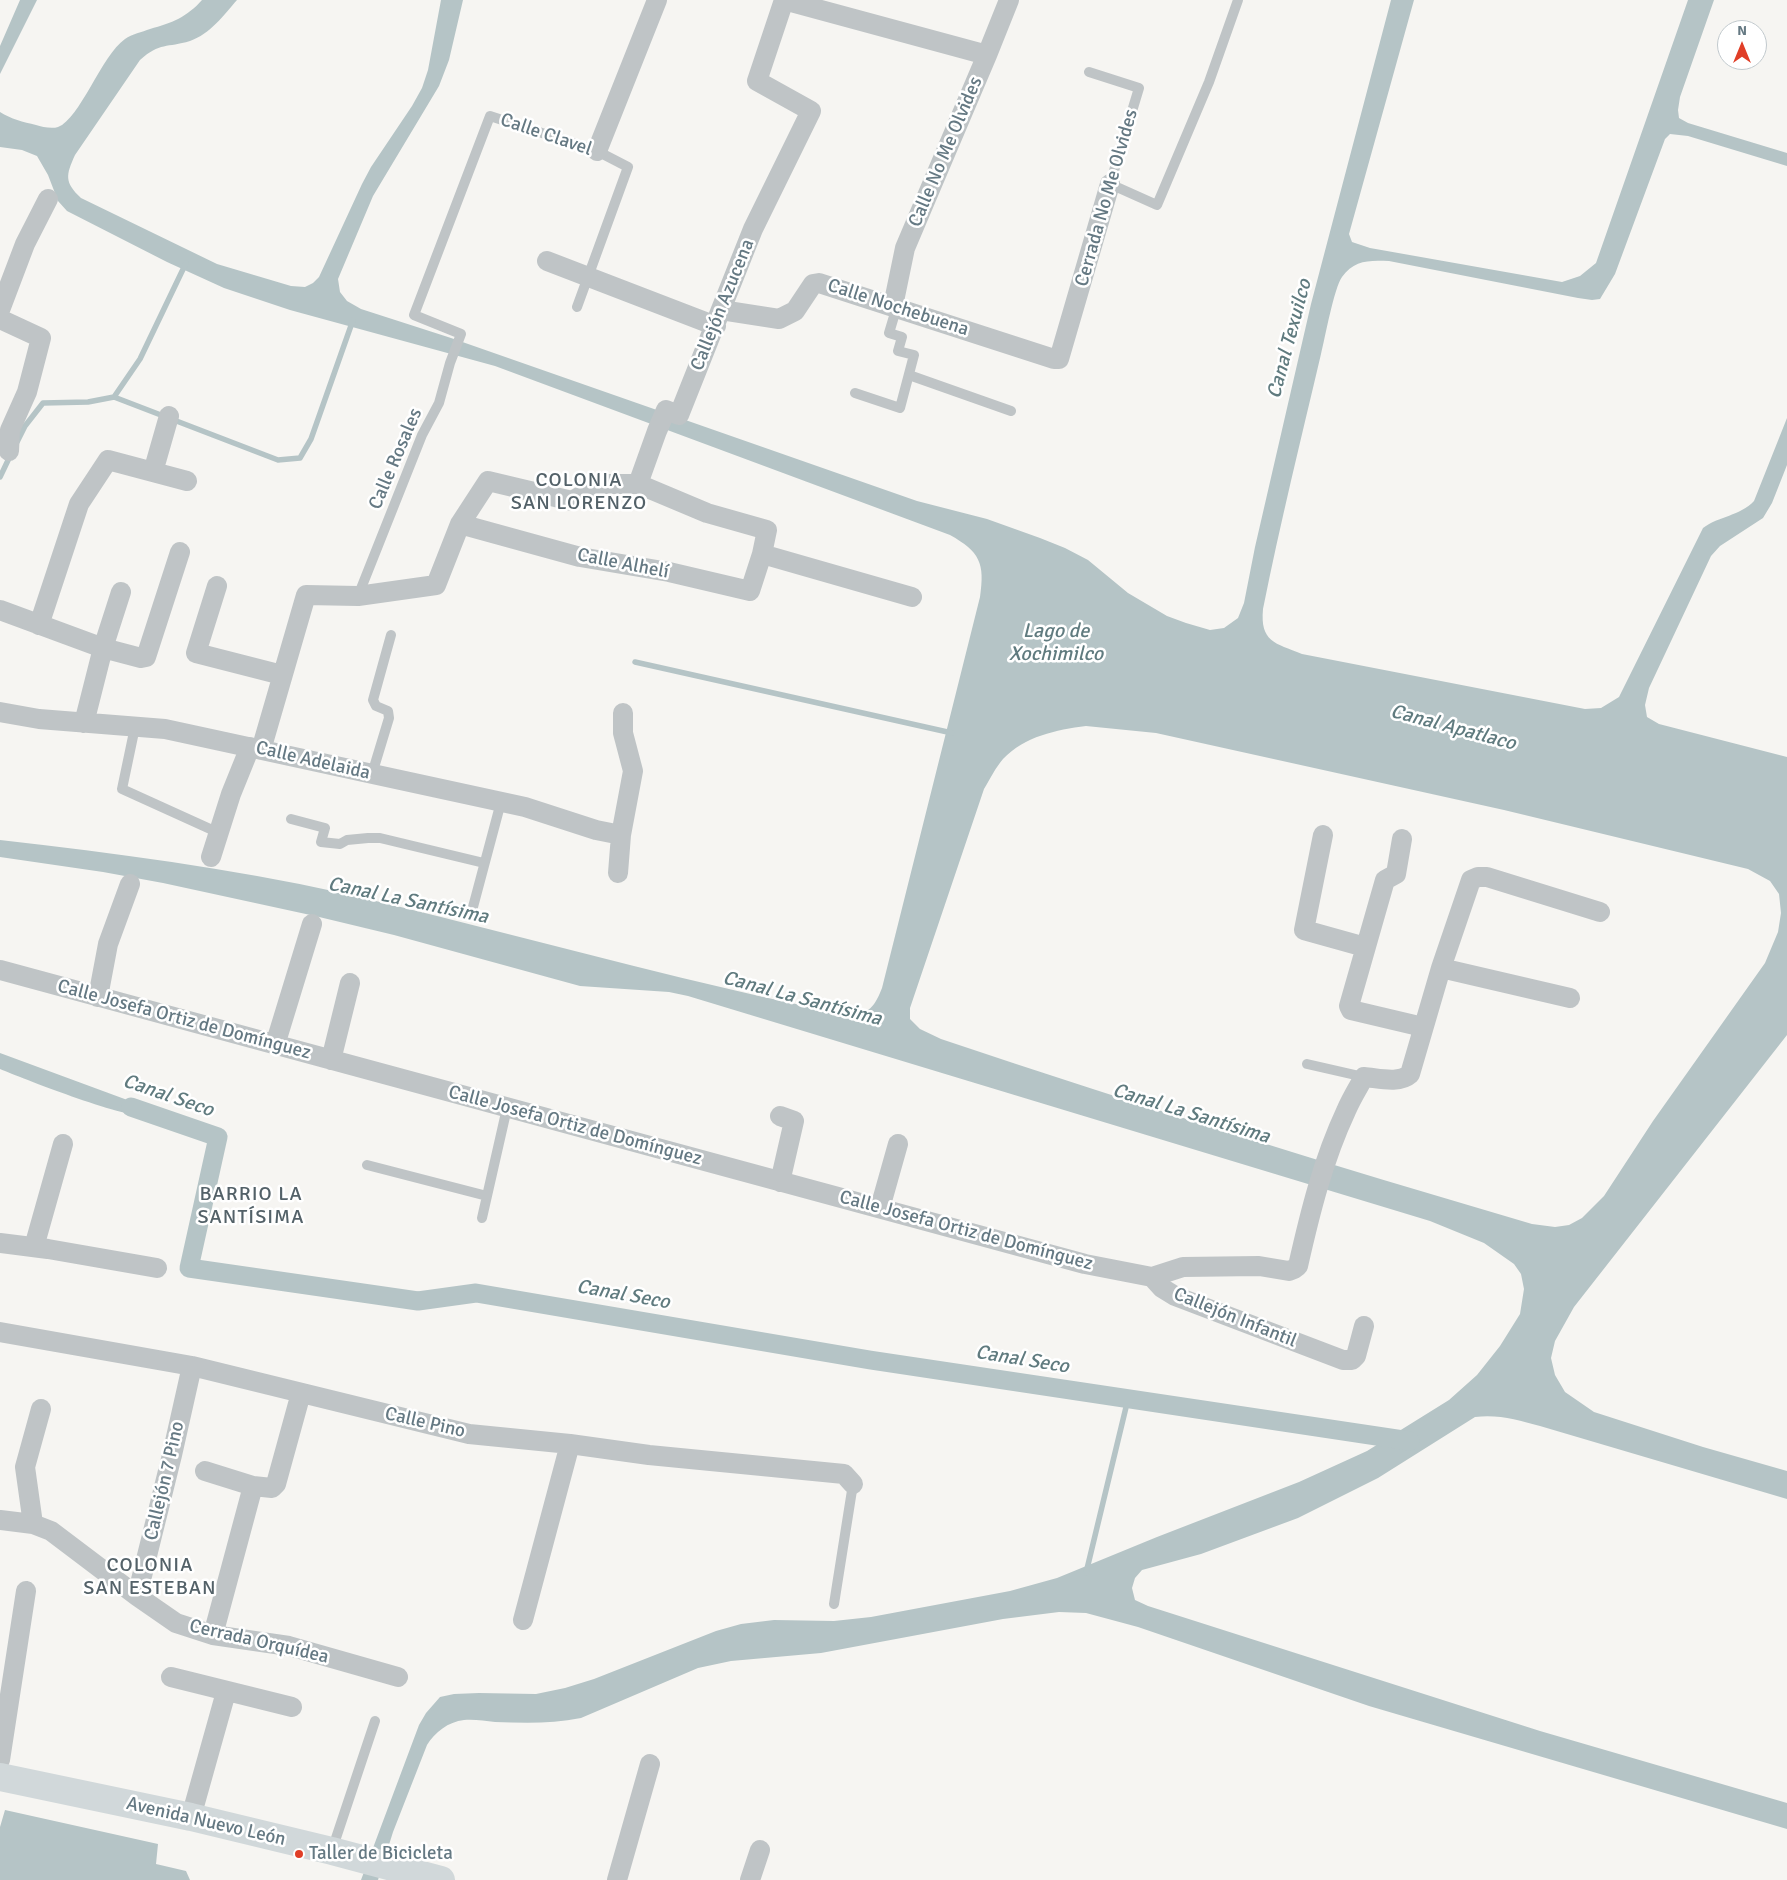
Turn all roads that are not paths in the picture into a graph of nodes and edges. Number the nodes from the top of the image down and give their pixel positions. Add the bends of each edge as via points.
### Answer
1 (657, 0) edge
2 (784, 0) edge
3 (1009, 0) edge
4 (1238, 0) edge
5 (987, 56) junction
6 (1089, 72) dead end
7 (597, 151) junction
8 (1110, 184) junction
9 (48, 199) dead end
10 (547, 260) dead end
11 (589, 276) junction
12 (893, 306) junction
13 (577, 307) dead end
14 (0, 310) edge
15 (718, 318) junction
16 (0, 319) edge
17 (460, 336) joint
18 (1059, 359) joint
19 (909, 375) junction
20 (855, 393) dead end
21 (1011, 411) dead end
22 (169, 416) dead end
23 (8, 451) dead end
24 (153, 472) junction
25 (187, 481) dead end
26 (638, 484) junction
27 (460, 524) junction
28 (180, 552) dead end
29 (762, 554) junction
30 (216, 586) dead end
31 (121, 592) dead end
32 (358, 596) junction
33 (912, 597) dead end
34 (0, 610) edge
35 (39, 625) junction
36 (392, 635) dead end
37 (103, 648) junction
38 (282, 675) junction
39 (0, 712) edge
40 (623, 713) dead end
41 (84, 723) junction
42 (135, 727) junction
43 (256, 748) junction
44 (372, 774) junction
45 (501, 802) junction
46 (291, 819) dead end
47 (218, 832) junction
48 (621, 836) junction
49 (1323, 836) dead end
50 (1402, 839) dead end
51 (211, 857) dead end
52 (484, 864) junction
53 (618, 873) dead end
54 (130, 884) dead end
55 (473, 907) dead end
56 (1600, 912) dead end
57 (312, 924) dead end
58 (1364, 947) junction
59 (1441, 968) junction
60 (0, 970) edge
61 (350, 983) dead end
62 (98, 997) junction
63 (1570, 998) dead end
64 (1423, 1028) junction
65 (275, 1045) junction
66 (331, 1060) junction
67 (1307, 1064) dead end
68 (1364, 1076) junction
69 (507, 1108) junction
70 (780, 1116) dead end
71 (63, 1144) dead end
72 (898, 1144) dead end
73 (367, 1165) dead end
74 (780, 1182) junction
75 (487, 1196) junction
76 (880, 1208) junction
77 (482, 1218) dead end
78 (0, 1243) edge
79 (34, 1247) junction
80 (157, 1268) dead end
81 (1152, 1277) junction
82 (1364, 1326) dead end
83 (0, 1332) edge
84 (192, 1366) junction
85 (301, 1394) junction
86 (41, 1409) dead end
87 (570, 1444) junction
88 (205, 1472) dead end
89 (853, 1484) joint
90 (253, 1486) junction
91 (0, 1520) edge
92 (33, 1524) junction
93 (26, 1591) dead end
94 (137, 1596) junction
95 (834, 1604) dead end
96 (523, 1620) dead end
97 (213, 1636) junction
98 (398, 1676) dead end
99 (171, 1677) dead end
100 (226, 1692) junction
101 (292, 1708) dead end
102 (375, 1721) dead end
103 (0, 1760) edge
104 (650, 1764) dead end
105 (0, 1777) edge
106 (190, 1817) junction
107 (760, 1850) dead end
108 (332, 1851) junction
109 (384, 1869) edge
110 (441, 1880) edge
111 (617, 1880) edge
112 (750, 1880) edge

1 - 7 street
2 - 5 street
2 - 15 street, Callejón Azucena via 757,81 812,111 753,229
3 - 5 street, Calle No Me Olvides
4 - 8 lane via 1209,82 1156,205
5 - 12 street, Calle No Me Olvides via 905,248
6 - 8 lane, Cerrada No Me Olvides via 1139,88
7 - 11 lane, Calle Clavel via 628,167
7 - 17 lane, Calle Clavel via 490,116 414,315
8 - 18 street, Cerrada No Me Olvides
9 - 14 street
10 - 11 street
11 - 13 lane
11 - 15 street
12 - 15 street, Calle Nochebuena via 819,282 813,284 795,310 779,319
12 - 18 street, Calle Nochebuena
12 - 19 lane via 895,313 890,333 902,337 898,351 914,356
15 - 26 street, Callejón Azucena via 680,415 666,410
16 - 23 street via 41,338 28,392 10,430
17 - 32 lane, Calle Rosales via 439,403 422,435
19 - 20 lane via 900,408
19 - 21 lane
22 - 24 street
24 - 25 street
24 - 35 street via 108,460 79,504
26 - 27 street via 602,484 572,501 488,481
26 - 29 street via 707,513 767,530
27 - 29 street, Calle Alhelí via 580,557 669,572 750,591
27 - 32 street via 436,585
28 - 37 street via 146,657
29 - 33 street
30 - 38 street via 196,653
31 - 37 street
32 - 38 street via 306,595
34 - 35 street
35 - 37 street
36 - 44 lane via 373,700 376,706 388,711 389,718
37 - 41 street
38 - 43 street
39 - 41 street, Calle Adelaida
40 - 48 street via 623,733 632,771
41 - 42 street, Calle Adelaida
42 - 43 street, Calle Adelaida via 165,729
42 - 47 lane via 122,789
43 - 44 street, Calle Adelaida
43 - 47 street via 231,794
44 - 45 street, Calle Adelaida
45 - 48 street, Calle Adelaida
45 - 52 lane
46 - 52 lane via 325,828 321,842 340,844 347,840 380,838
47 - 51 street
48 - 53 street
49 - 58 street via 1304,930
50 - 58 street via 1396,874 1385,880
52 - 55 lane
54 - 62 street via 108,944
56 - 59 street via 1478,877 1471,880
57 - 65 street
58 - 64 street via 1349,1006 1351,1010
59 - 63 street
59 - 64 street
60 - 62 street, Calle Josefa Ortiz de Domínguez
61 - 66 street
62 - 65 street, Calle Josefa Ortiz de Domínguez
64 - 68 street via 1410,1074 1405,1079
65 - 66 street, Calle Josefa Ortiz de Domínguez
66 - 69 street, Calle Josefa Ortiz de Domínguez
67 - 68 lane
68 - 81 street, Callejón Infantil via 1346,1110 1311,1208 1298,1266 1289,1271 1259,1266 1183,1267
69 - 74 street, Calle Josefa Ortiz de Domínguez
69 - 75 lane
70 - 74 street via 794,1121
71 - 79 street
72 - 76 street
73 - 75 lane
74 - 76 street, Calle Josefa Ortiz de Domínguez
75 - 77 lane
76 - 81 street, Calle Josefa Ortiz de Domínguez via 1085,1264
78 - 79 street
79 - 80 street
81 - 82 street, Callejón Infantil via 1176,1296 1343,1360 1352,1360 1356,1356
83 - 84 street, Calle Pino
84 - 85 street, Calle Pino
84 - 94 street, Callejón 7 Pino
85 - 87 street, Calle Pino via 469,1434
85 - 90 street via 276,1484 272,1488
86 - 92 street via 25,1467
87 - 89 street, Calle Pino via 844,1474
87 - 96 street
88 - 90 street
89 - 95 lane
90 - 97 street
91 - 92 street, Cerrada Orquídea
92 - 94 street, Cerrada Orquídea via 51,1531
93 - 103 street
94 - 97 street, Cerrada Orquídea via 176,1623
97 - 98 street, Cerrada Orquídea via 289,1646
99 - 100 street
100 - 101 street
100 - 106 street
102 - 108 lane
104 - 111 street
105 - 106 street, Avenida Nuevo León
106 - 108 street, Avenida Nuevo León
107 - 112 street
108 - 109 street, Avenida Nuevo León
109 - 110 street, Avenida Nuevo León

